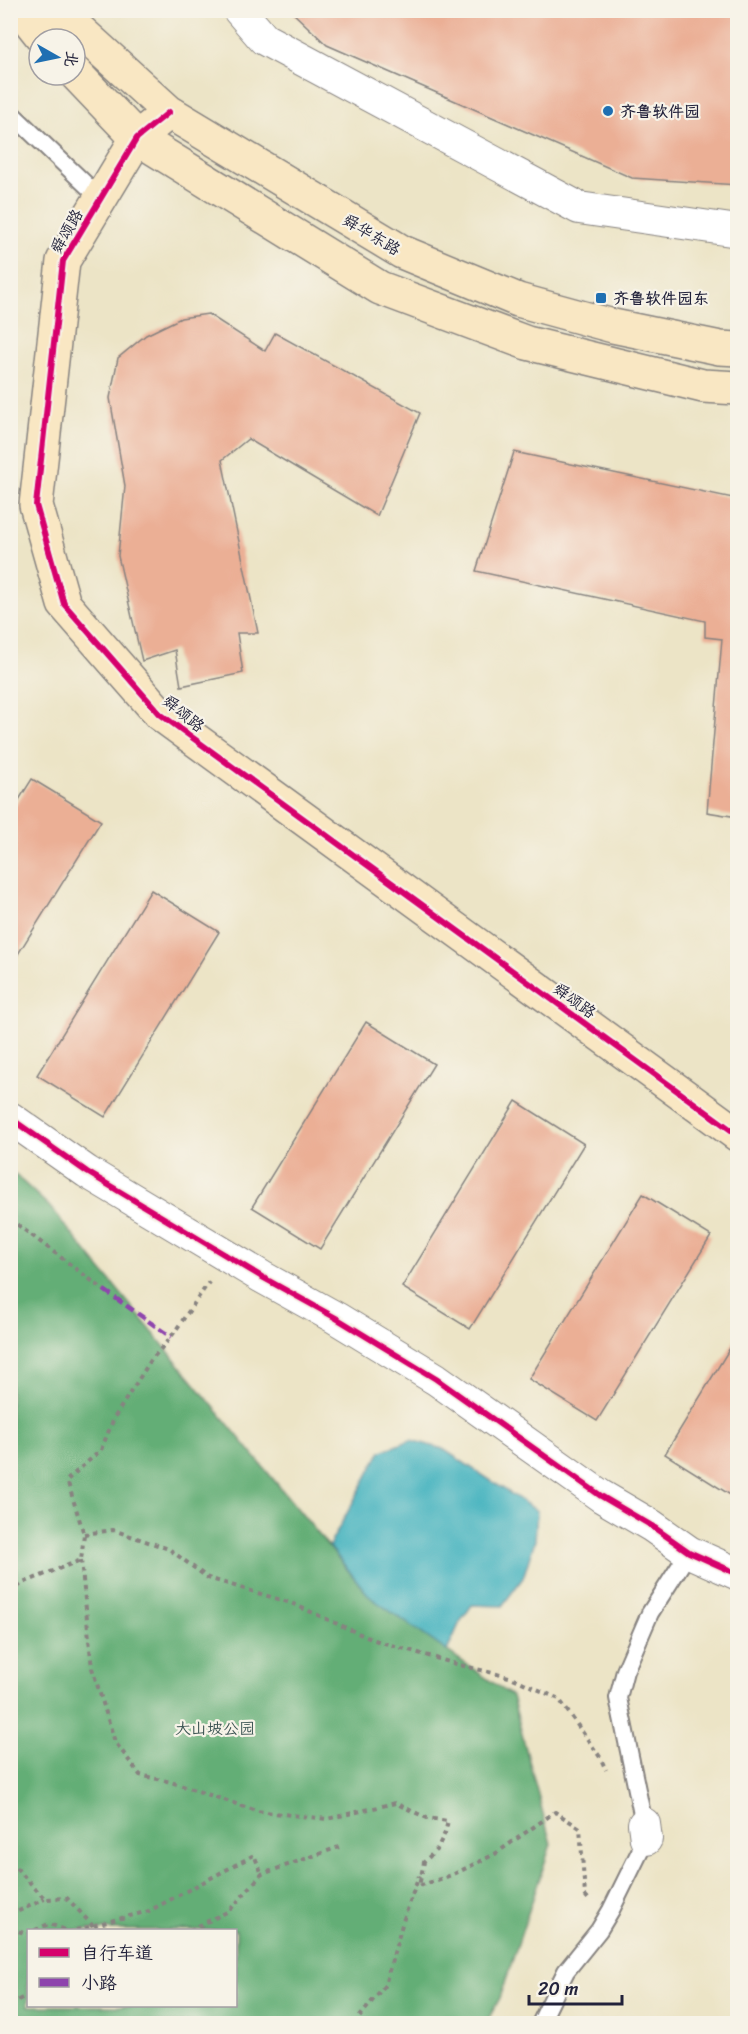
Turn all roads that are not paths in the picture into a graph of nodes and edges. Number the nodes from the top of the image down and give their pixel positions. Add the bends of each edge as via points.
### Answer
1 (21, 10) edge
2 (61, 10) edge
3 (239, 10) edge
4 (34, 27) edge
5 (87, 86) edge
6 (10, 112) edge
7 (169, 112) junction
8 (137, 138) junction
9 (101, 199) junction
10 (738, 231) edge
11 (738, 349) edge
12 (738, 388) edge
13 (10, 1118) edge
14 (738, 1135) edge
15 (689, 1552) junction
16 (738, 1574) edge
17 (540, 2024) edge

1 - 4 main road
2 - 7 main road, 舜华东路
3 - 10 street via 264,39 579,208
5 - 8 main road
6 - 9 lane
7 - 8 main road, 舜颂路
7 - 11 main road, 舜华东路 via 402,252 518,300 613,326
8 - 9 main road, 舜颂路
8 - 12 main road via 380,288 528,343 703,386
9 - 14 main road, 舜颂路 via 63,261 36,505 64,604 160,714
13 - 15 street via 87,1173 436,1379 601,1496
15 - 16 street
15 - 17 lane via 650,1613 618,1698 645,1832 614,1905 566,1971

